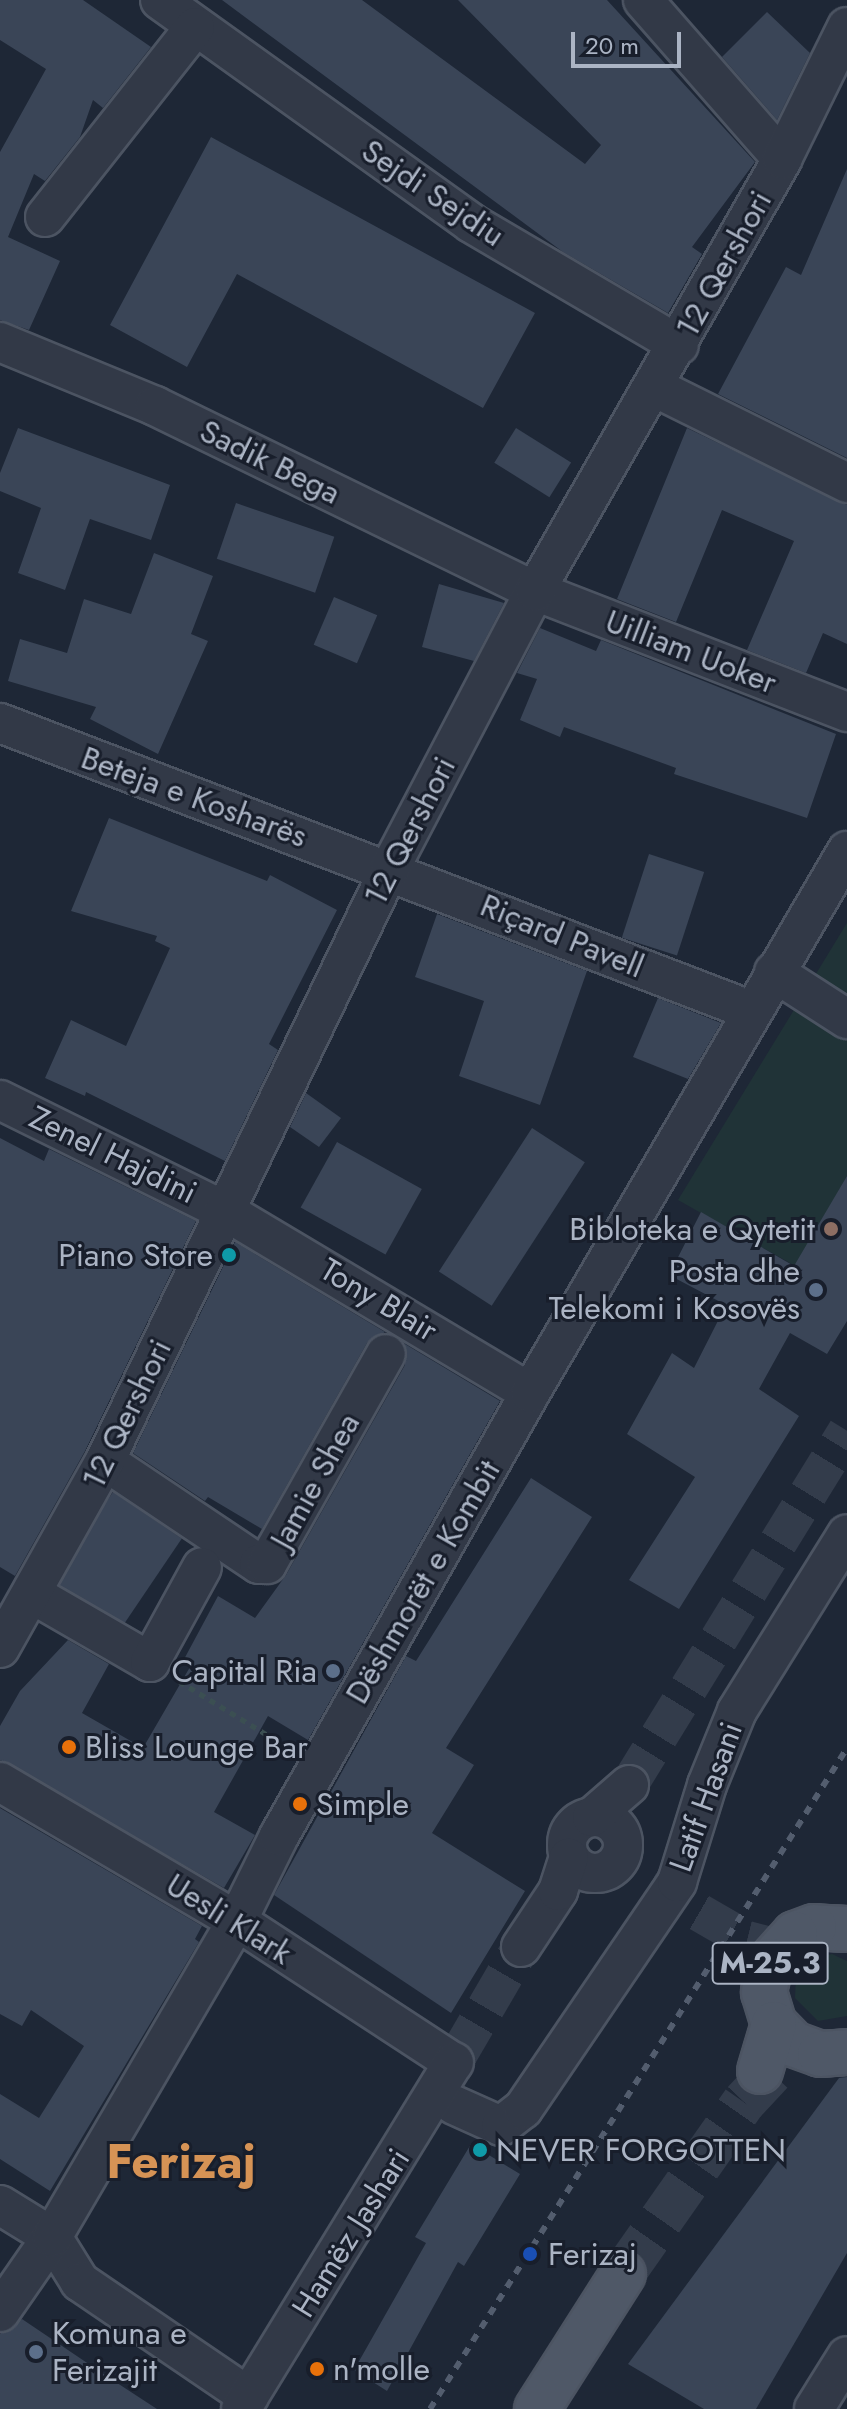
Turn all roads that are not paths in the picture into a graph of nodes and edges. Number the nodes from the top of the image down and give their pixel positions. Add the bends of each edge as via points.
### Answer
1 (160, 0) edge
2 (643, 0) edge
3 (195, 27) junction
4 (847, 27) edge
5 (782, 159) junction
6 (45, 217) dead end
7 (0, 342) edge
8 (679, 345) junction
9 (654, 387) junction
10 (847, 483) edge
11 (535, 591) junction
12 (847, 712) edge
13 (0, 723) edge
14 (847, 851) edge
15 (390, 868) junction
16 (774, 972) junction
17 (734, 1004) dead end
18 (847, 1019) edge
19 (0, 1100) edge
20 (225, 1211) junction
21 (386, 1354) dead end
22 (530, 1393) junction
23 (105, 1461) junction
24 (847, 1534) edge
25 (202, 1567) dead end
26 (21, 1595) edge
27 (0, 1648) edge
28 (0, 1782) edge
29 (594, 1856) dead end
30 (836, 1920) edge
31 (237, 1921) junction
32 (521, 1947) tunnel mouth
33 (847, 2052) edge
34 (455, 2060) joint
35 (454, 2105) dead end
36 (5, 2219) edge
37 (52, 2237) junction
38 (623, 2274) tunnel mouth
39 (0, 2312) edge
40 (847, 2356) edge
41 (245, 2403) edge
42 (537, 2409) edge
43 (814, 2409) edge

1 - 3 street, Sejdi Sejdiu
2 - 5 street
3 - 6 street
3 - 8 street, Sejdi Sejdiu via 471,223
4 - 5 street, 12 Qershori
5 - 8 street, 12 Qershori
7 - 11 street, Sadik Bega via 155,406
8 - 9 street, 12 Qershori
9 - 10 street
9 - 11 street, 12 Qershori
11 - 12 street, Uilliam Uoker
11 - 15 street, 12 Qershori
13 - 15 street, Beteja e Kosharës
14 - 16 street, Dëshmorët e Kombit
15 - 17 street, Riçard Pavell
15 - 20 street, 12 Qershori
16 - 18 street
16 - 22 street, Dëshmorët e Kombit
19 - 20 street, Zenel Hajdini
20 - 22 street, Tony Blair
20 - 23 street, 12 Qershori
21 - 23 street, Jamie Shea via 267,1564 259,1564
22 - 31 street, Dëshmorët e Kombit
23 - 26 street, 12 Qershori
24 - 35 street, Latif Hasani via 737,1711 677,1882 523,2109 501,2126
25 - 26 street via 150,1662
26 - 27 street, 12 Qershori
28 - 31 street, Uesli Klark
29 - 32 street
30 - 33 main road, M-25.3 via 795,1934 771,1961 764,1992 777,2055
31 - 34 street, Uesli Klark
31 - 37 street, Dëshmorët e Kombit
34 - 41 street, Hamëz Jashari
36 - 37 street
37 - 39 street, Dëshmorët e Kombit
37 - 41 street via 80,2282
38 - 42 main road
40 - 43 street

